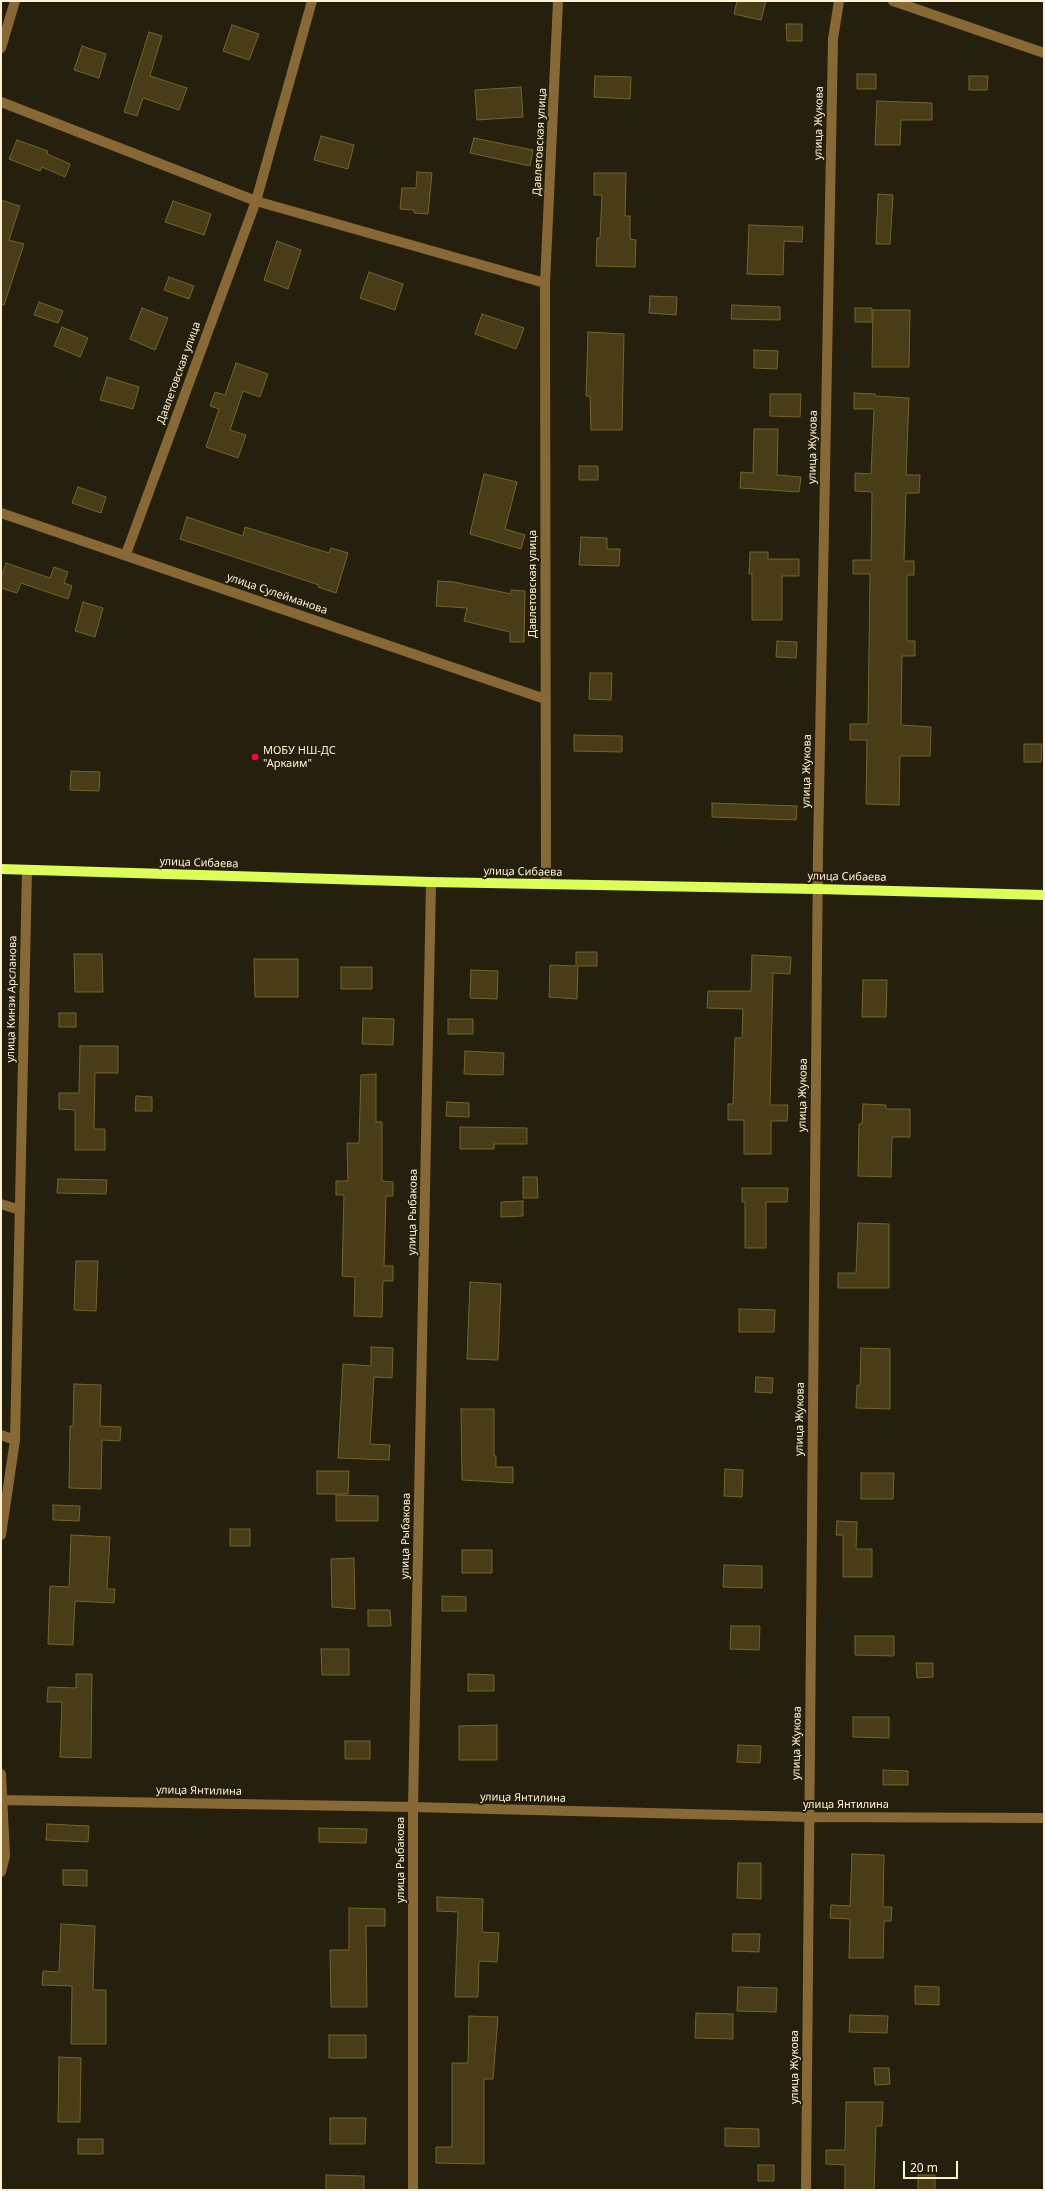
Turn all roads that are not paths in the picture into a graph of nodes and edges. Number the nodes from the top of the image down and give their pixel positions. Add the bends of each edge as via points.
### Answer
1 (15, 1) edge
2 (312, 1) edge
3 (558, 1) edge
4 (839, 1) edge
5 (893, 1) edge
6 (1, 48) edge
7 (1044, 53) edge
8 (1, 102) edge
9 (256, 201) junction
10 (545, 283) junction
11 (1, 513) edge
12 (126, 554) junction
13 (545, 699) junction
14 (1, 870) edge
15 (27, 870) junction
16 (431, 882) junction
17 (546, 884) junction
18 (817, 889) junction
19 (1044, 895) edge
20 (1, 1204) edge
21 (20, 1210) junction
22 (1, 1435) edge
23 (15, 1440) junction
24 (1, 1535) edge
25 (1, 1774) edge
26 (2, 1800) edge
27 (413, 1807) junction
28 (808, 1817) junction
29 (1044, 1818) edge
30 (1, 1872) edge
31 (413, 2190) edge
32 (806, 2190) edge

1 - 6 street
2 - 9 street, Давлетовская улица
3 - 10 street, Давлетовская улица
4 - 18 street, улица Жукова via 833,47
5 - 7 street
8 - 9 street
9 - 10 street
9 - 12 street, Давлетовская улица
10 - 13 street, Давлетовская улица
11 - 12 street, улица Сулейманова
12 - 13 street, улица Сулейманова
13 - 17 street, Давлетовская улица
14 - 15 main road, улица Сибаева
15 - 16 main road, улица Сибаева
15 - 21 street, улица Кинзи Арсланова
16 - 17 main road, улица Сибаева
16 - 27 street, улица Рыбакова
17 - 18 main road, улица Сибаева
18 - 19 main road, улица Сибаева
18 - 28 street, улица Жукова
20 - 21 street
21 - 23 street, улица Кинзи Арсланова
22 - 23 street
23 - 24 street, улица Кинзи Арсланова
25 - 26 street
26 - 27 street, улица Янтилина
26 - 30 street via 5,1856
27 - 28 street, улица Янтилина
27 - 31 street, улица Рыбакова
28 - 29 street, улица Янтилина
28 - 32 street, улица Жукова

